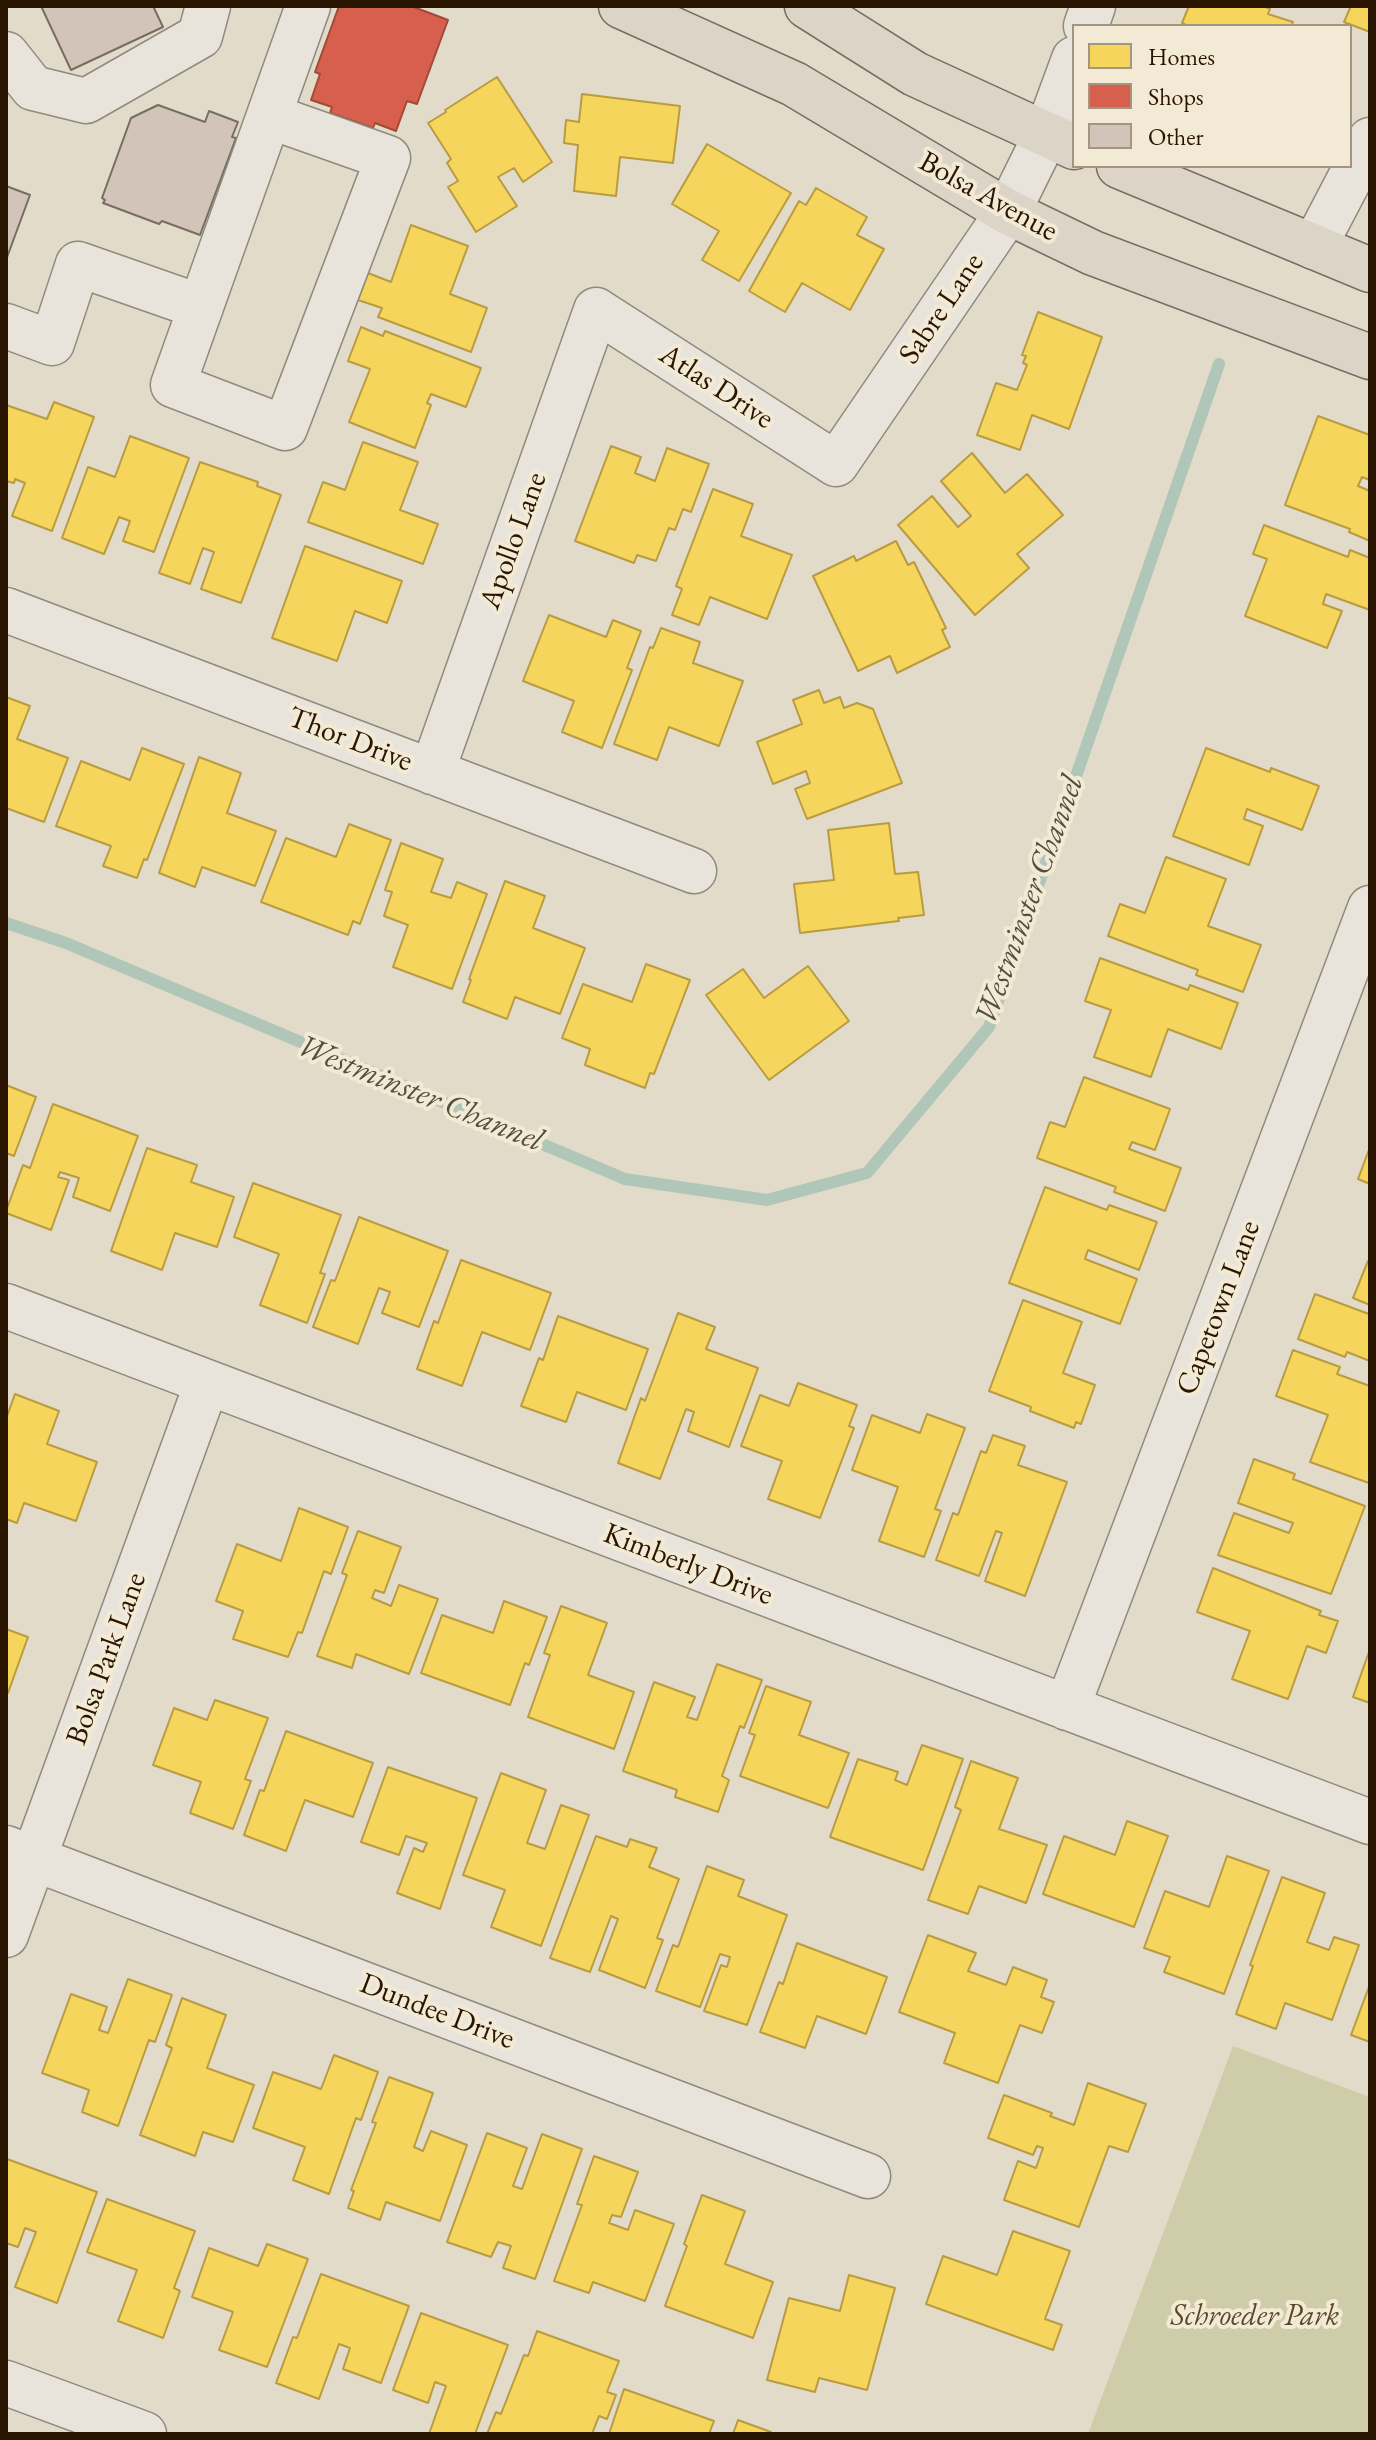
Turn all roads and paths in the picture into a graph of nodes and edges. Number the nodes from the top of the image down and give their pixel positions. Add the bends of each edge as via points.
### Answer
1 (208, 6) edge
2 (308, 6) edge
3 (621, 6) edge
4 (807, 6) edge
5 (6, 54) edge
6 (1072, 71) edge
7 (269, 116) junction
8 (1370, 140) edge
9 (1060, 141) edge
10 (1124, 168) edge
11 (1008, 212) junction
12 (1314, 247) junction
13 (1370, 270) edge
14 (201, 307) junction
15 (596, 310) joint
16 (6, 326) edge
17 (1370, 357) edge
18 (836, 464) joint
19 (6, 610) edge
20 (432, 772) junction
21 (694, 871) dead end
22 (1370, 908) edge
23 (6, 1306) edge
24 (207, 1383) junction
25 (1067, 1708) junction
26 (1370, 1822) edge
27 (20, 1853) edge
28 (6, 1935) edge
29 (868, 2176) dead end
30 (6, 2383) edge
31 (144, 2434) edge

1 - 5 street via 200,36 86,101 33,88
2 - 7 street
3 - 11 main road, Bolsa Avenue via 794,84
4 - 9 main road via 915,74
6 - 9 street, Sabre Lane
7 - 14 street
7 - 14 street via 388,158 285,428 173,385
8 - 12 street
9 - 11 street, Sabre Lane
10 - 12 main road
11 - 17 main road, Bolsa Avenue via 1093,253
11 - 18 street, Sabre Lane
12 - 13 main road
14 - 16 street via 78,264 52,343
15 - 18 street, Atlas Drive
15 - 20 street, Apollo Lane
19 - 20 street, Thor Drive
20 - 21 street, Thor Drive
22 - 25 street, Capetown Lane
23 - 24 street, Kimberly Drive
24 - 25 street, Kimberly Drive
24 - 27 street, Bolsa Park Lane
25 - 26 street, Kimberly Drive
27 - 28 street, Bolsa Park Lane
27 - 29 street, Dundee Drive
30 - 31 street

